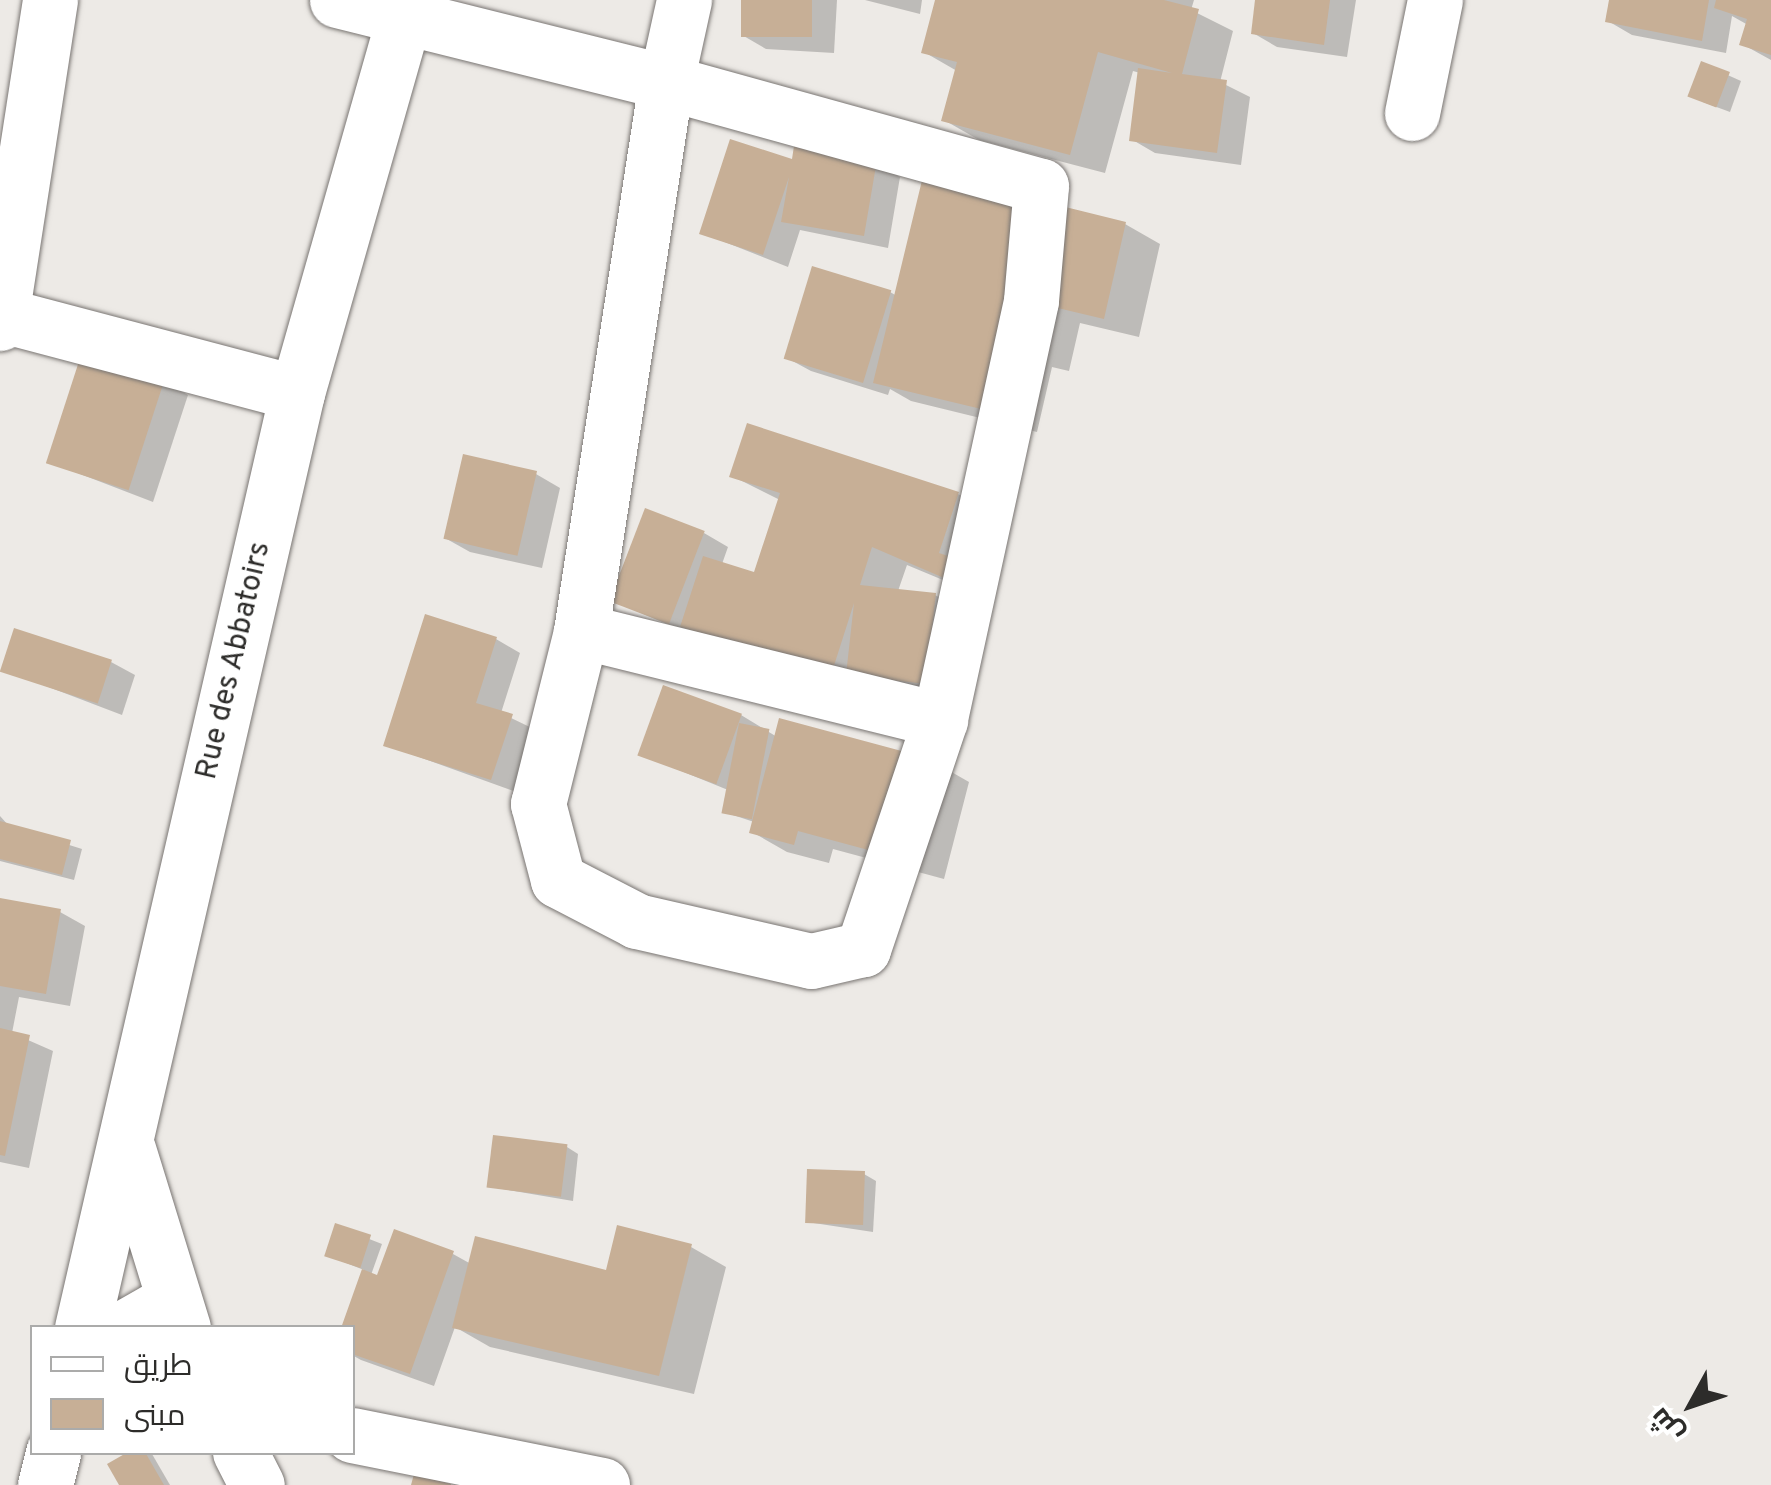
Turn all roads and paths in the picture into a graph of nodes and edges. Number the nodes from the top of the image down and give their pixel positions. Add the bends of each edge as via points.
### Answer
1 (50, 0) edge
2 (337, 0) edge
3 (684, 0) edge
4 (1435, 0) edge
5 (407, 7) edge
6 (666, 82) junction
7 (1412, 113) dead end
8 (1, 319) edge
9 (297, 393) junction
10 (581, 631) junction
11 (940, 720) junction
12 (126, 1140) junction
13 (178, 1314) edge
14 (83, 1325) edge
15 (136, 1325) edge
16 (355, 1436) edge
17 (52, 1455) edge
18 (242, 1455) edge
19 (45, 1485) edge
20 (257, 1485) edge
21 (602, 1485) edge

1 - 8 street
2 - 5 street
3 - 6 street
4 - 7 street
5 - 6 street
5 - 9 street, Rue des Abbatoirs
6 - 10 street
6 - 11 street via 1040,186 1031,301
8 - 9 street
9 - 12 street, Rue des Abbatoirs
10 - 11 street
10 - 11 street via 538,804 558,880 637,921 811,961 863,949
12 - 13 street
12 - 14 street, Rue des Abbatoirs
13 - 15 street
16 - 21 street
17 - 19 street
18 - 20 street

